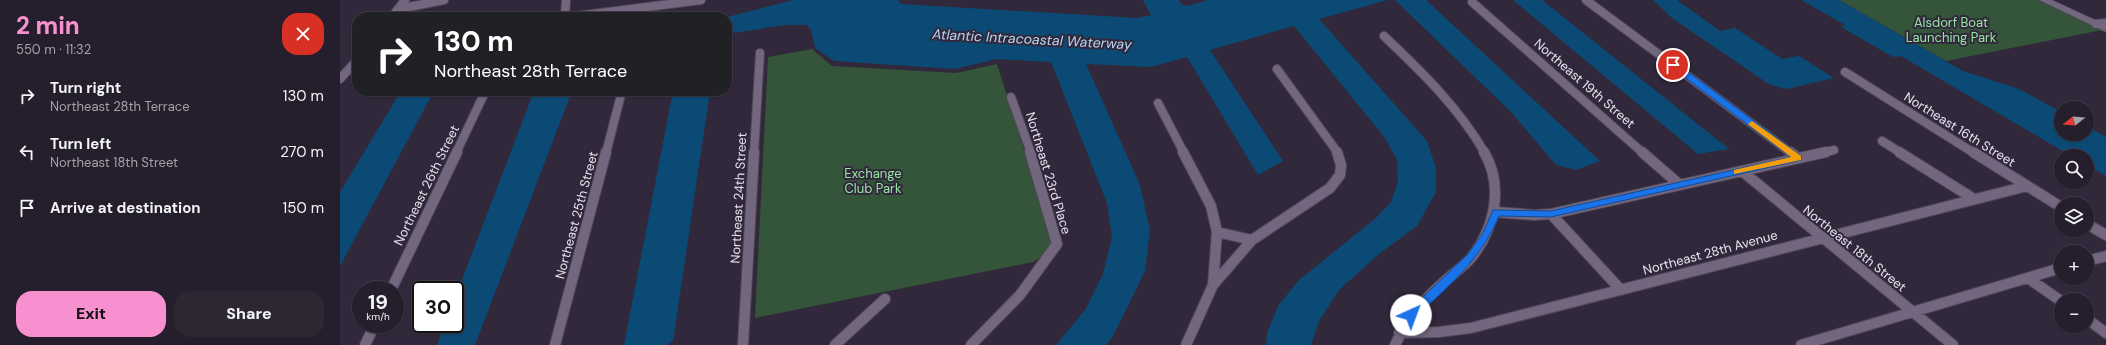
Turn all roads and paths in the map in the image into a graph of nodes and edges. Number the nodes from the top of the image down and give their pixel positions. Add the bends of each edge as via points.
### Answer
1 (405, 0) edge
2 (444, 0) edge
3 (566, 0) edge
4 (700, 0) edge
5 (1586, 0) edge
6 (2044, 0) edge
7 (2058, 0) edge
8 (1472, 2) dead end
9 (651, 3) edge
10 (398, 9) junction
11 (396, 12) edge
12 (565, 12) edge
13 (598, 12) edge
14 (2103, 23) edge
15 (2106, 29) edge
16 (1384, 36) dead end
17 (760, 54) dead end
18 (352, 66) edge
19 (1277, 69) dead end
20 (1845, 72) dead end
21 (340, 79) edge
22 (483, 96) edge
23 (621, 96) edge
24 (1011, 97) dead end
25 (1158, 103) dead end
26 (1882, 141) dead end
27 (1834, 150) dead end
28 (1798, 158) junction
29 (1742, 171) junction
30 (1680, 185) junction
31 (2027, 186) junction
32 (1974, 200) junction
33 (2054, 203) edge
34 (1496, 212) junction
35 (1551, 214) junction
36 (2094, 228) edge
37 (1217, 232) junction
38 (2106, 235) edge
39 (1821, 238) junction
40 (1252, 240) junction
41 (2106, 256) edge
42 (2094, 259) edge
43 (2054, 270) edge
44 (2028, 278) junction
45 (395, 281) edge
46 (1213, 285) junction
47 (1621, 290) junction
48 (2054, 296) edge
49 (885, 299) dead end
50 (1912, 311) junction
51 (2094, 324) edge
52 (371, 333) edge
53 (1399, 333) junction
54 (2106, 333) edge
55 (1824, 342) edge
56 (365, 345) edge
57 (555, 345) edge
58 (743, 345) edge
59 (835, 345) edge
60 (971, 345) edge
61 (1186, 345) edge
62 (1395, 345) edge
63 (1801, 345) edge
64 (1953, 345) edge

1 - 10 street
2 - 10 street
3 - 12 street
4 - 9 street
5 - 28 street
6 - 14 main road
7 - 14 main road
8 - 30 street, Northeast 19th Street
9 - 13 street
10 - 11 street
14 - 15 main road
16 - 34 street via 1459,114 1486,153 1495,177
17 - 58 street, Northeast 24th Street
18 - 21 street
19 - 40 street via 1337,149 1340,154 1341,170 1330,188
20 - 31 street, Northeast 16th Street
22 - 45 street, Northeast 26th Street
23 - 57 street, Northeast 25th Street
24 - 60 street, Northeast 23rd Place via 1034,162 1057,244 1020,295
25 - 37 street via 1208,200
26 - 32 street
27 - 28 street
28 - 29 street
29 - 30 street
29 - 39 street, Northeast 18th Street
30 - 35 street
31 - 32 street, Northeast 28th Avenue
31 - 33 street, Northeast 16th Street
32 - 39 street, Northeast 28th Avenue
34 - 35 street
34 - 53 street via 1472,257 1420,305
35 - 47 street
36 - 38 street
37 - 40 street
37 - 46 street
39 - 47 street, Northeast 28th Avenue
39 - 50 street, Northeast 18th Street
40 - 46 street
41 - 42 street
43 - 44 street
44 - 48 street
44 - 50 street
46 - 61 street
47 - 53 street, Northeast 28th Avenue via 1471,328
49 - 59 street
50 - 55 street
50 - 64 street, Northeast 18th Street
51 - 54 street
52 - 56 street
53 - 62 street
55 - 63 street

